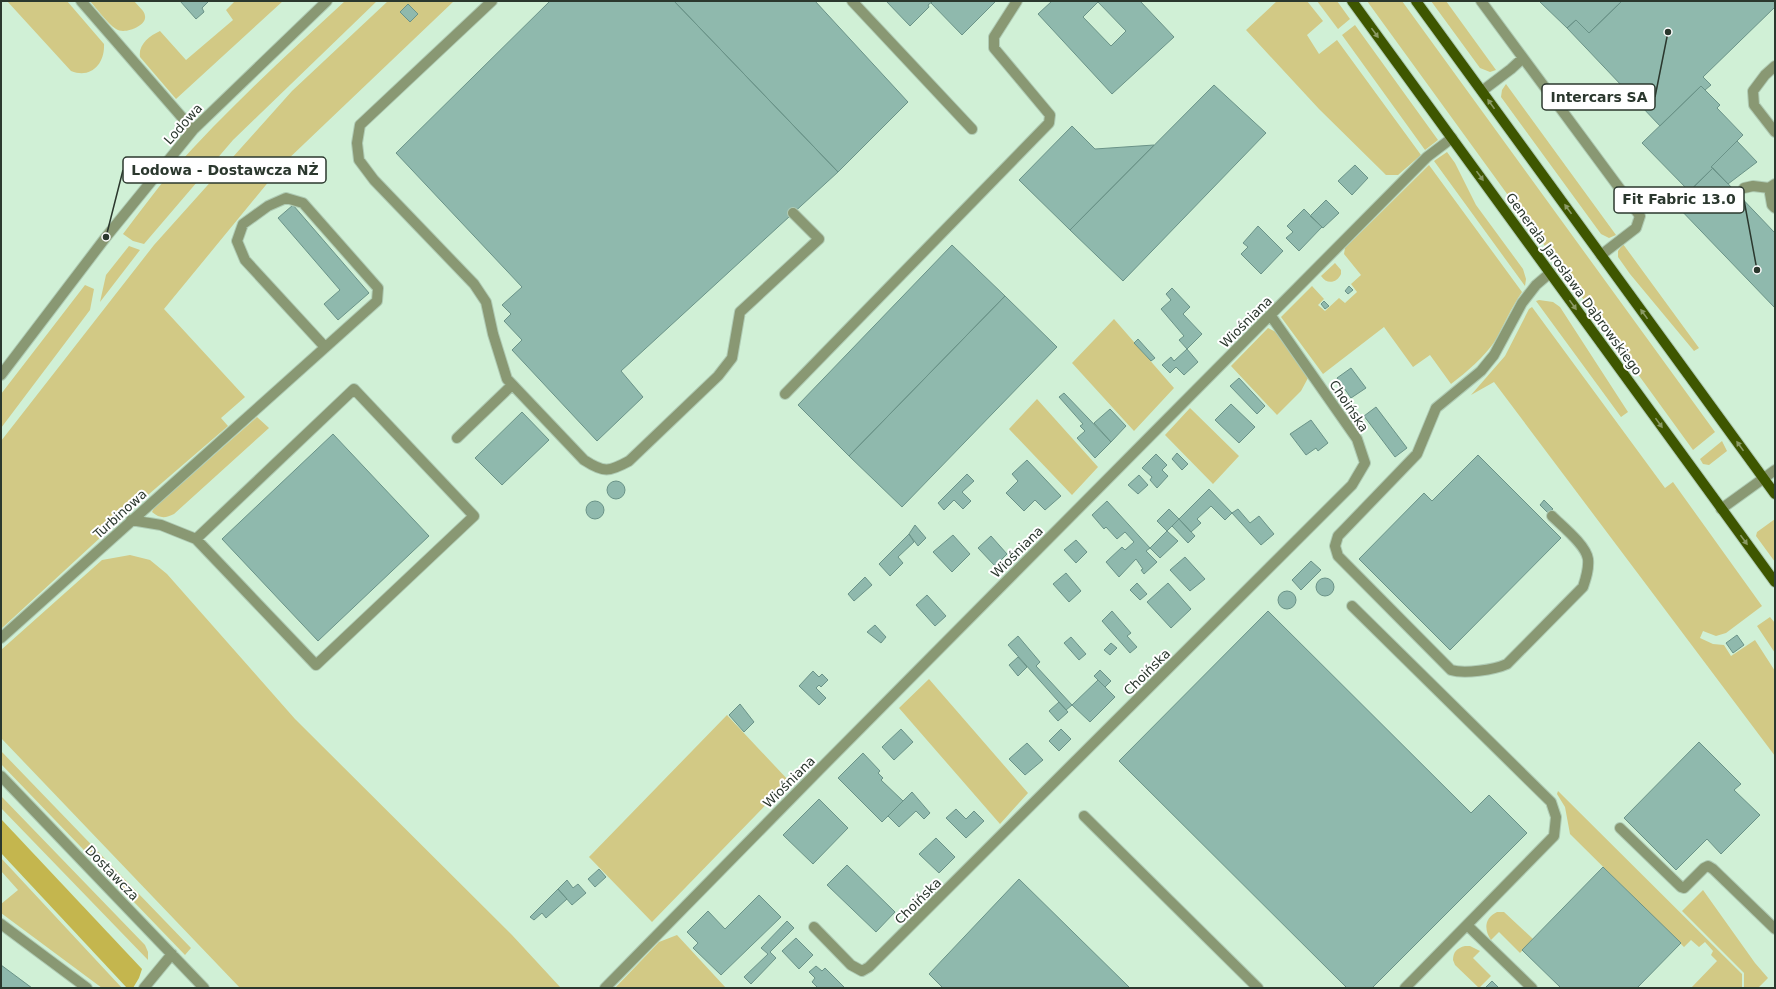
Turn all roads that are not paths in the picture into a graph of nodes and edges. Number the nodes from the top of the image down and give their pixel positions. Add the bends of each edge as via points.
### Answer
1 (81, 1) edge
2 (326, 1) edge
3 (492, 1) edge
4 (852, 1) edge
5 (1017, 1) edge
6 (1352, 1) edge
7 (1416, 1) edge
8 (1481, 1) edge
9 (1523, 58) junction
10 (1775, 66) edge
11 (1482, 91) junction
12 (972, 129) dead end
13 (193, 130) junction
14 (1775, 132) edge
15 (1452, 138) junction
16 (1772, 186) edge
17 (1744, 188) dead end
18 (1775, 208) edge
19 (793, 213) dead end
20 (1601, 255) junction
21 (1550, 273) junction
22 (1271, 316) junction
23 (326, 347) junction
24 (1, 375) edge
25 (511, 386) junction
26 (785, 394) dead end
27 (457, 438) dead end
28 (1775, 470) edge
29 (1763, 478) junction
30 (1775, 494) edge
31 (1721, 508) junction
32 (1552, 516) dead end
33 (131, 520) junction
34 (196, 538) junction
35 (1775, 582) edge
36 (1352, 606) dead end
37 (1, 638) edge
38 (1, 776) edge
39 (1084, 816) dead end
40 (1620, 828) dead end
41 (1, 924) edge
42 (1467, 926) junction
43 (814, 927) dead end
44 (1775, 929) edge
45 (172, 954) junction
46 (87, 988) edge
47 (144, 988) edge
48 (204, 988) edge
49 (604, 988) edge
50 (1258, 988) edge
51 (1405, 988) edge
52 (1532, 988) edge

1 - 13 street
2 - 13 street, Lodowa
3 - 25 street via 360,125 356,143 359,160 374,180 474,284 486,302 493,334
4 - 12 street
5 - 26 street via 994,37 994,48 1050,116 1049,123
6 -> 15 main road, Generała Jarosława Dąbrowskiego
7 - 11 main road
8 - 9 street
9 - 11 street
9 - 20 street via 1640,216 1636,228
10 - 14 street via 1753,91 1754,105
20 -> 11 main road
13 - 24 street, Lodowa via 106,237
15 -> 21 main road, Generała Jarosława Dąbrowskiego
15 - 22 street, Wiośniana via 1427,157
16 - 17 street
16 - 18 street via 1772,205
19 - 25 street via 818,239 740,312 732,358 718,376 629,461 613,470 597,468 584,460
29 -> 20 main road
21 -> 31 main road, Generała Jarosława Dąbrowskiego
21 - 32 street via 1536,285 1522,303 1494,356 1481,371 1436,408 1417,454 1338,536 1335,546 1338,556 1451,670 1459,672 1500,667 1507,664 1583,587 1588,571 1588,557 1580,543
22 - 43 street, Choińska via 1357,439 1365,463 1352,485 869,967 862,970 851,965
22 - 49 street, Wiośniana
23 - 23 street, Turbinowa via 377,301 378,288 303,203 286,198 268,206 243,224 237,241 246,260
23 - 33 street, Turbinowa
25 - 27 street
28 - 29 street
29 - 30 main road
29 - 31 street
31 -> 35 main road, Generała Jarosława Dąbrowskiego
33 - 34 street via 161,525
33 - 37 street, Turbinowa
34 - 34 street via 316,665 474,516 354,389
36 - 42 street via 1551,802 1555,809 1554,836
38 - 45 street, Dostawcza
39 - 50 street
40 - 44 street via 1681,887 1684,888 1704,868 1708,866 1713,869
41 - 46 street
42 - 51 street
42 - 52 street
45 - 47 street
45 - 48 street, Dostawcza

